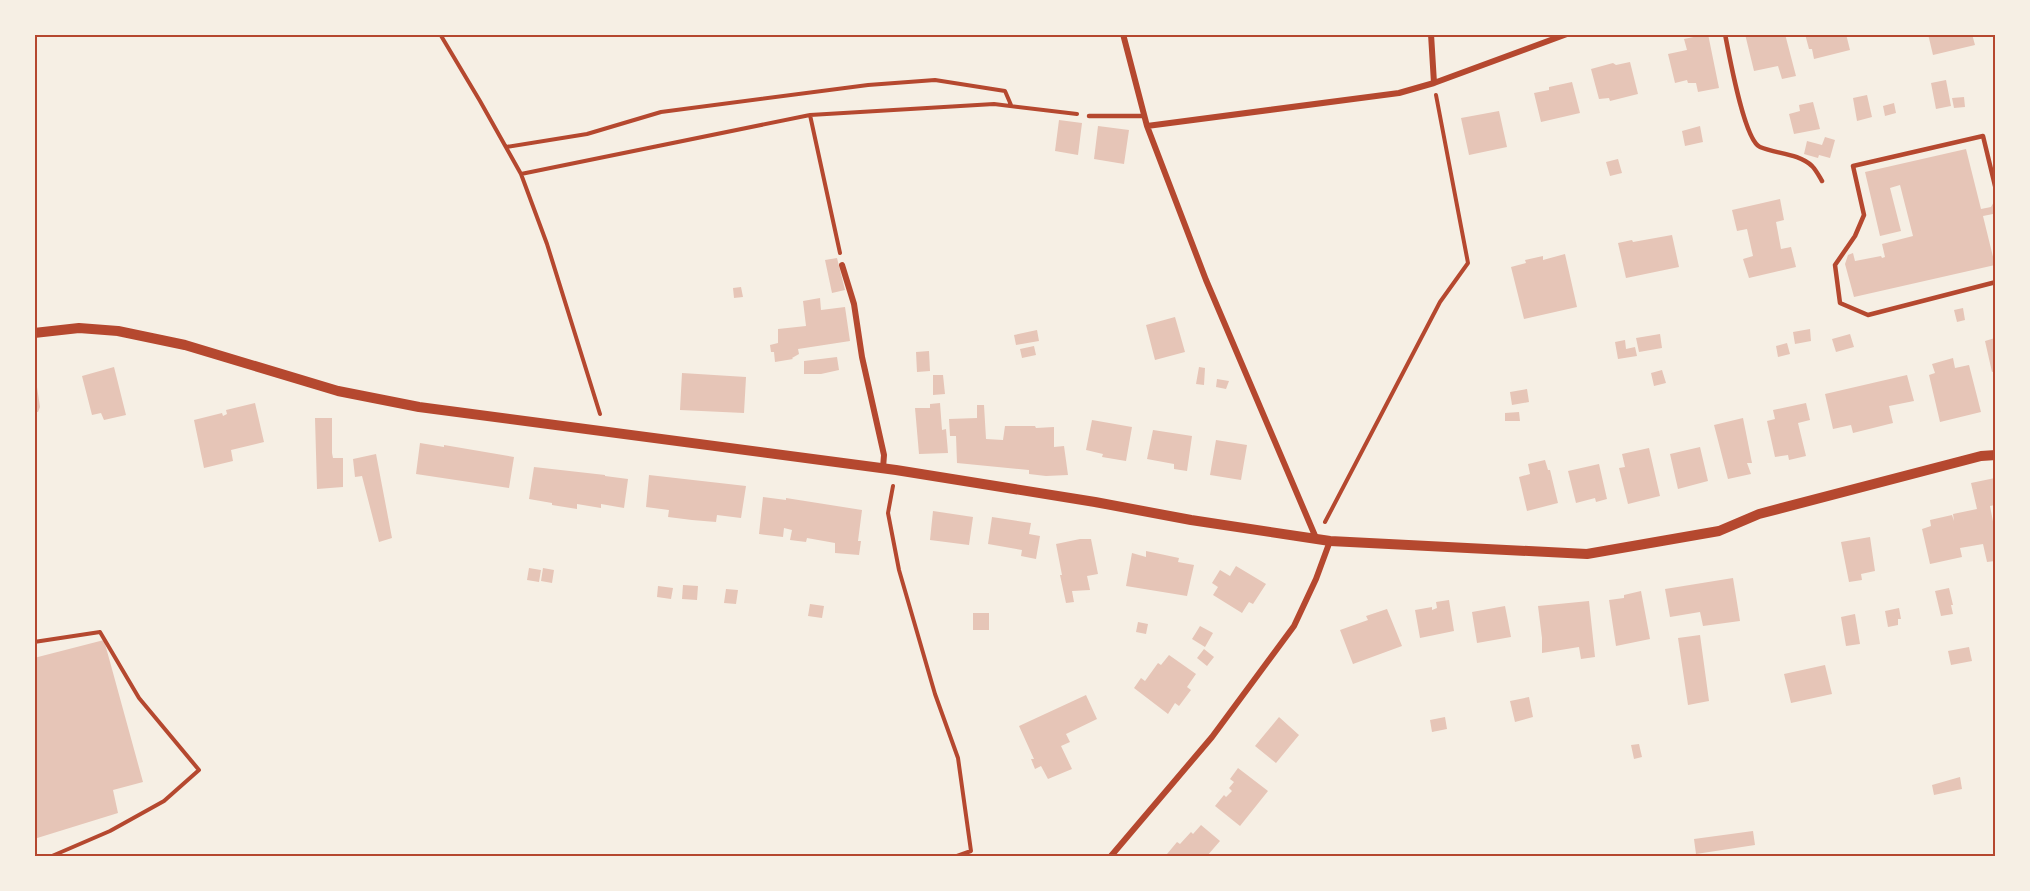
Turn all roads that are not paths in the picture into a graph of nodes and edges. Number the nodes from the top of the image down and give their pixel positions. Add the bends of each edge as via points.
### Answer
1 (1123, 34) edge
2 (1431, 34) edge
3 (1567, 34) edge
4 (1725, 34) edge
5 (1434, 83) junction
6 (1089, 116) road end
7 (1144, 116) junction
8 (1147, 126) junction
9 (1822, 181) dead end
10 (1995, 190) edge
11 (842, 266) road end
12 (1995, 282) edge
13 (34, 333) edge
14 (1995, 455) edge
15 (883, 468) junction
16 (1316, 538) junction
17 (1330, 542) junction
18 (1111, 856) edge

1 - 7 street
2 - 5 street
3 - 5 street
4 - 9 lane via 1751,138 1758,146 1812,166
5 - 8 street via 1399,93
6 - 7 lane
7 - 8 street
8 - 16 street via 1206,280
10 - 12 lane via 1983,136 1853,166 1864,215 1835,265 1840,303 1868,315
11 - 15 street via 854,304 884,455
13 - 15 street via 79,328 139,334 338,392 419,407
14 - 17 street via 1759,514 1719,531 1587,554
15 - 16 street
16 - 17 street
17 - 18 street via 1294,626 1212,737

